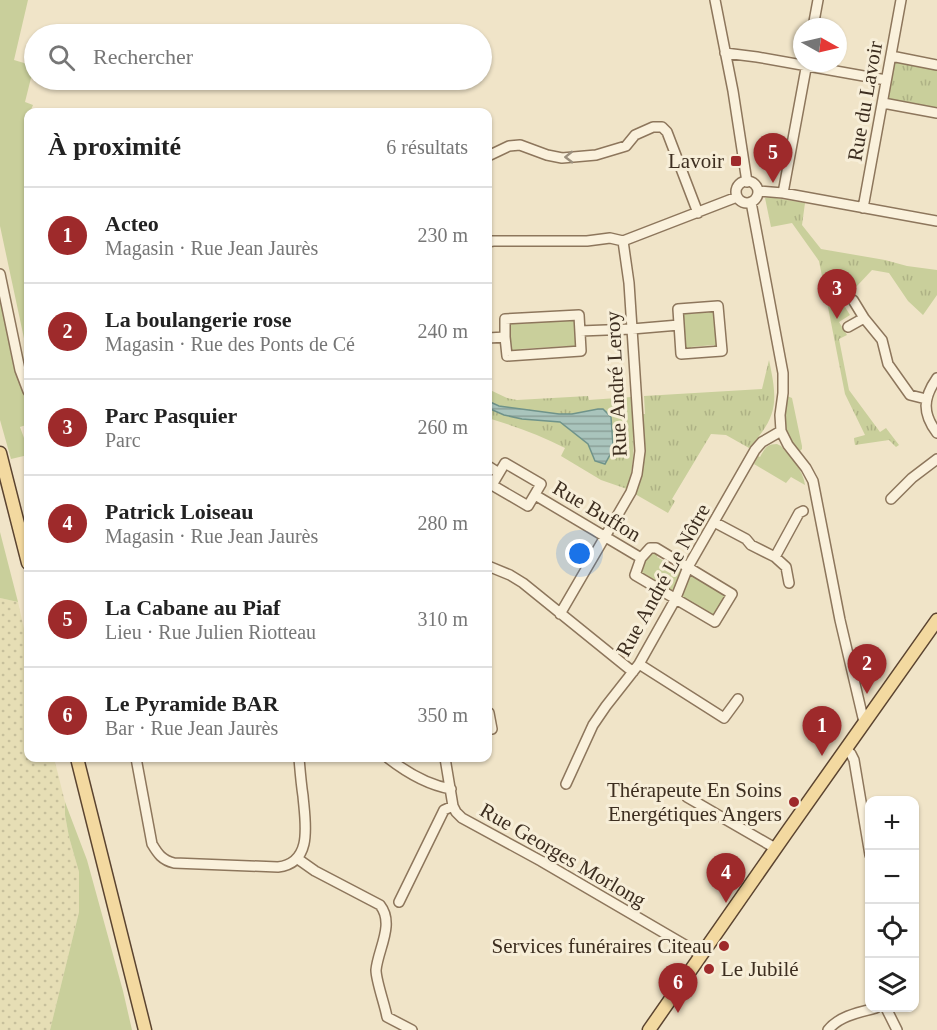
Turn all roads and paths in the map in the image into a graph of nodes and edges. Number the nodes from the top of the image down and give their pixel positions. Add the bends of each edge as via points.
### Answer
1 (715, 0) edge
2 (818, 0) edge
3 (901, 0) edge
4 (815, 18) edge
5 (725, 54) junction
6 (891, 56) junction
7 (793, 63) edge
8 (937, 64) edge
9 (806, 72) edge
10 (844, 72) edge
11 (886, 80) junction
12 (883, 103) junction
13 (937, 113) edge
14 (492, 154) edge
15 (747, 182) junction
16 (758, 191) junction
17 (783, 193) junction
18 (737, 197) junction
19 (751, 202) junction
20 (863, 208) junction
21 (698, 213) junction
22 (937, 221) edge
23 (492, 241) edge
24 (623, 241) junction
25 (0, 274) edge
26 (853, 300) dead end
27 (864, 318) junction
28 (679, 325) junction
29 (848, 327) dead end
30 (632, 329) junction
31 (580, 331) junction
32 (504, 336) junction
33 (492, 338) edge
34 (937, 378) edge
35 (24, 381) edge
36 (926, 399) junction
37 (781, 431) junction
38 (937, 433) edge
39 (0, 453) edge
40 (937, 459) edge
41 (492, 469) edge
42 (499, 473) junction
43 (535, 495) junction
44 (891, 499) dead end
45 (803, 511) dead end
46 (714, 522) junction
47 (604, 536) junction
48 (24, 547) edge
49 (775, 557) junction
50 (641, 558) junction
51 (688, 567) junction
52 (492, 568) edge
53 (789, 583) dead end
54 (675, 600) junction
55 (560, 614) junction
56 (937, 620) edge
57 (639, 664) junction
58 (633, 672) junction
59 (738, 699) dead end
60 (866, 721) junction
61 (846, 749) junction
62 (78, 762) edge
63 (137, 762) edge
64 (300, 762) edge
65 (393, 762) edge
66 (447, 762) edge
67 (566, 784) dead end
68 (451, 789) junction
69 (687, 797) dead end
70 (453, 806) junction
71 (775, 848) junction
72 (869, 850) edge
73 (298, 859) junction
74 (399, 902) dead end
75 (702, 955) junction
76 (865, 1011) edge
77 (888, 1012) edge
78 (896, 1027) edge
79 (145, 1030) edge
80 (412, 1030) edge
81 (649, 1030) edge
82 (828, 1030) edge

1 - 5 street
2 - 4 street
3 - 6 street, Rue du Lavoir
5 - 7 street
5 - 15 street
6 - 8 street
6 - 11 street, Rue du Lavoir
9 - 17 street
10 - 11 street
11 - 12 street, Rue du Lavoir
12 - 13 street
12 - 20 street, Rue du Lavoir
21 -> 14 street via 662,127 653,127 635,135 626,146 596,155 562,158 520,145
15 - 16 street
15 - 18 street via 739,185
16 - 17 street
16 - 19 street
17 - 20 street
18 - 19 street
18 - 21 street
19 - 37 street via 783,374
20 - 22 street
21 - 24 street
23 - 24 street via 610,238
24 - 30 street, Rue André Leroy
25 - 35 street
26 - 27 street
27 - 29 street
27 - 36 street via 882,340 888,364 910,395
28 - 28 street via 681,354 722,351 718,306 678,309
28 - 30 street
30 - 31 street
30 - 47 street, Rue André Leroy via 640,451 637,474 631,492
31 - 32 street via 579,315 505,319
31 - 32 street via 581,351 507,356
32 - 33 street
34 - 36 street
36 - 38 street via 930,424
37 - 46 street, Rue André Le Nôtre via 755,450
37 - 60 street via 813,481 851,669
39 - 48 main road
40 - 44 street
41 - 42 street
42 - 43 street, Rue Buffon via 505,463 542,484
42 - 43 street, Rue Buffon via 492,485 528,506
43 - 47 street, Rue Buffon
45 - 49 street
46 - 49 street
46 - 51 street, Rue André Le Nôtre
47 - 50 street, Rue Buffon
47 - 55 street, Rue André Leroy
49 - 53 street via 786,567
50 - 51 street, Rue Buffon via 650,548 656,548
50 - 54 street, Rue Buffon via 635,575
51 - 54 street, Rue André Le Nôtre
51 - 54 street, Rue Buffon via 732,594 715,622
52 - 55 street via 523,583
54 - 57 street, Rue André Le Nôtre
55 - 58 street
56 - 60 main road
57 - 58 street, Rue André Le Nôtre
57 - 59 street via 724,717
58 - 67 street, Rue André Le Nôtre via 593,725
60 - 61 main road
61 - 71 main road
61 - 72 street via 854,760
62 - 79 main road
63 - 73 street via 152,844 166,861 278,867
64 - 73 street via 305,837
65 - 68 street via 438,787
66 - 68 street, Rue Georges Morlong
68 - 70 street, Rue Georges Morlong
69 - 71 street
70 - 74 street via 444,810
70 - 75 street, Rue Georges Morlong via 462,818
71 - 75 main road
73 - 80 street via 384,910 386,926 376,972 387,1017
75 - 81 main road
76 - 82 street via 839,1020
77 - 78 street

